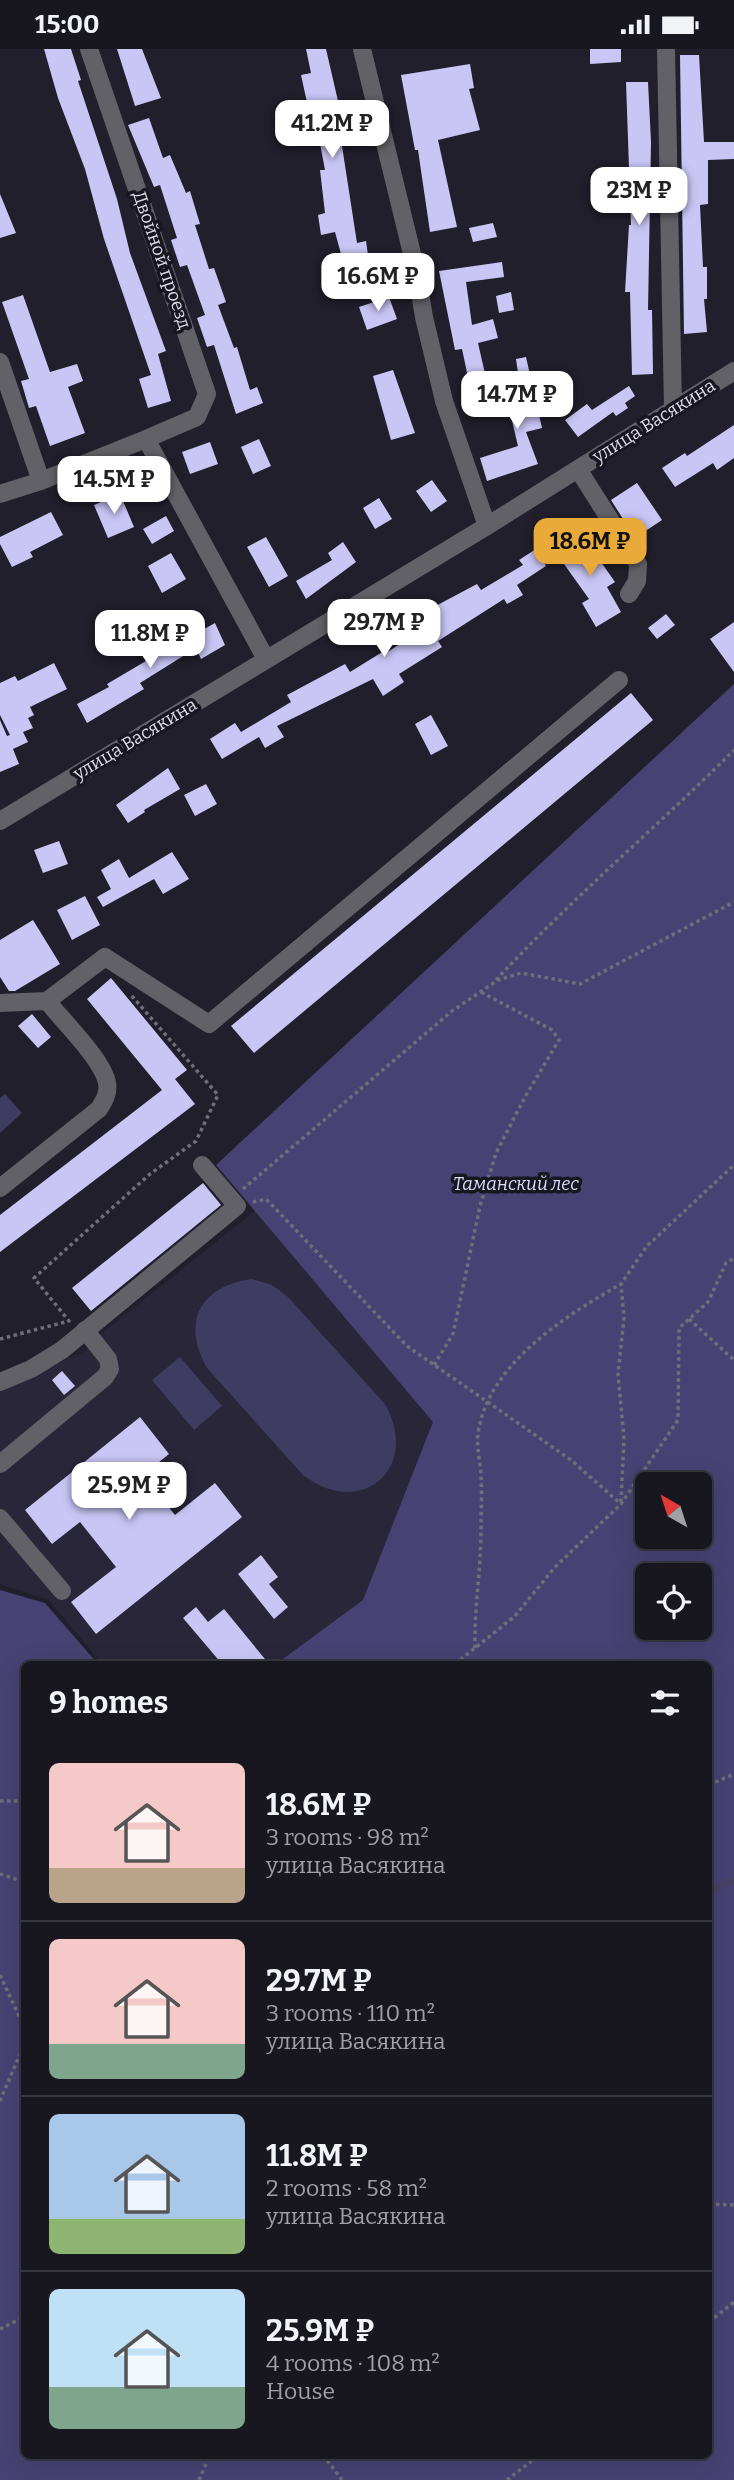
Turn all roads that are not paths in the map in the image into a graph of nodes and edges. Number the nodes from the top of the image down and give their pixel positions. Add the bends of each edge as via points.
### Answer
1 (89, 49) edge
2 (362, 49) edge
3 (666, 49) edge
4 (0, 362) edge
5 (734, 371) edge
6 (673, 408) junction
7 (146, 439) junction
8 (578, 469) junction
9 (41, 481) junction
10 (0, 494) edge
11 (486, 526) junction
12 (629, 594) dead end
13 (266, 659) junction
14 (619, 680) dead end
15 (0, 821) edge
16 (47, 1001) junction
17 (0, 1003) edge
18 (202, 1165) dead end
19 (0, 1188) edge
20 (85, 1330) junction
21 (0, 1382) edge
22 (0, 1464) edge
23 (0, 1518) edge
24 (62, 1591) dead end

1 - 7 street, Двойной проезд via 207,394 197,417
2 - 11 street via 444,401
3 - 6 street
4 - 9 street
5 - 6 street, улица Васякина
6 - 8 street, улица Васякина
7 - 9 street, Двойной проезд
7 - 13 street
8 - 11 street, улица Васякина
8 - 12 street via 638,564 637,581
9 - 10 street, Двойной проезд
11 - 13 street, улица Васякина
13 - 15 street, улица Васякина
14 - 16 street via 209,1024 105,957
16 - 17 street
16 - 19 street via 101,1069 106,1097 99,1109
18 - 20 street via 235,1204
20 - 21 street via 31,1369
20 - 22 street via 108,1359 110,1369 105,1377
23 - 24 street

